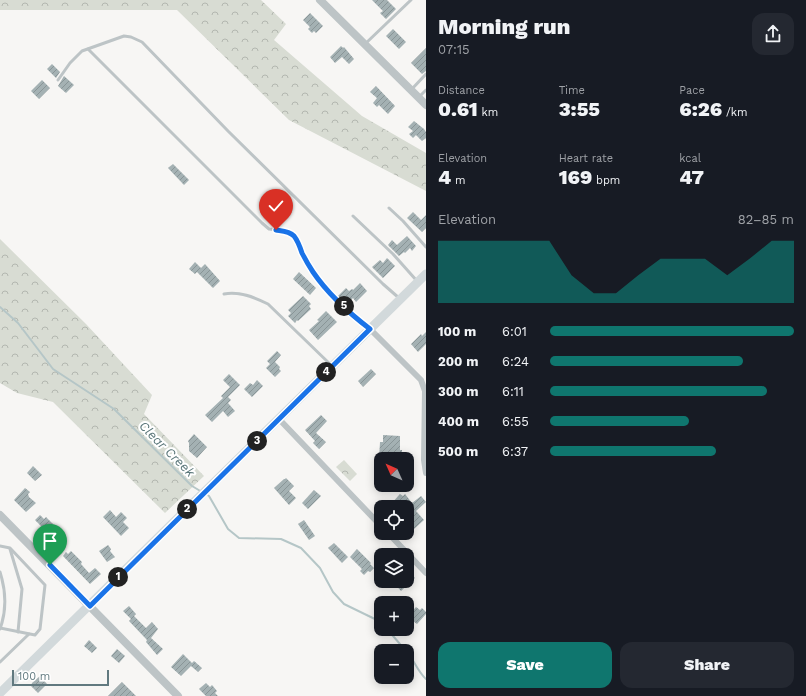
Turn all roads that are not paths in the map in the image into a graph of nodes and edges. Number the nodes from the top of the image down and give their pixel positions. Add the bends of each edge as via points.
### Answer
1 (320, 0) edge
2 (412, 0) edge
3 (365, 44) junction
4 (88, 49) junction
5 (426, 74) edge
6 (58, 80) dead end
7 (411, 90) junction
8 (426, 90) edge
9 (419, 98) junction
10 (426, 105) edge
11 (389, 208) dead end
12 (353, 216) dead end
13 (426, 247) edge
14 (426, 274) edge
15 (418, 282) junction
16 (224, 294) dead end
17 (401, 299) junction
18 (370, 329) junction
19 (332, 366) junction
20 (279, 420) junction
21 (426, 473) edge
22 (1, 519) edge
23 (374, 519) edge
24 (395, 540) edge
25 (0, 546) edge
26 (10, 548) junction
27 (0, 572) edge
28 (426, 573) edge
29 (90, 606) junction
30 (0, 628) edge
31 (18, 632) junction
32 (29, 634) junction
33 (0, 662) edge
34 (0, 693) edge
35 (178, 696) edge

1 - 3 street
2 - 3 lane
3 - 7 street
4 - 6 lane via 74,59
4 - 17 lane via 124,36 132,36 142,42 228,131
4 - 18 lane via 262,223 269,229 293,235 322,282 344,307
5 - 7 lane
7 - 9 street
8 - 9 lane
9 - 10 street
11 - 13 lane
12 - 15 lane
14 - 15 main road
15 - 17 main road
16 - 19 lane via 234,292 268,304
17 - 18 main road
18 - 19 main road
18 - 21 street via 424,385
19 - 20 main road
20 - 23 street
20 - 29 main road
22 - 29 street
24 - 28 street
25 - 26 lane
26 - 31 lane via 22,589
26 - 32 lane via 45,585 40,628 36,634
27 - 30 lane via 5,606
29 - 34 main road
29 - 35 street
30 - 31 lane
31 - 32 lane
32 - 33 lane

